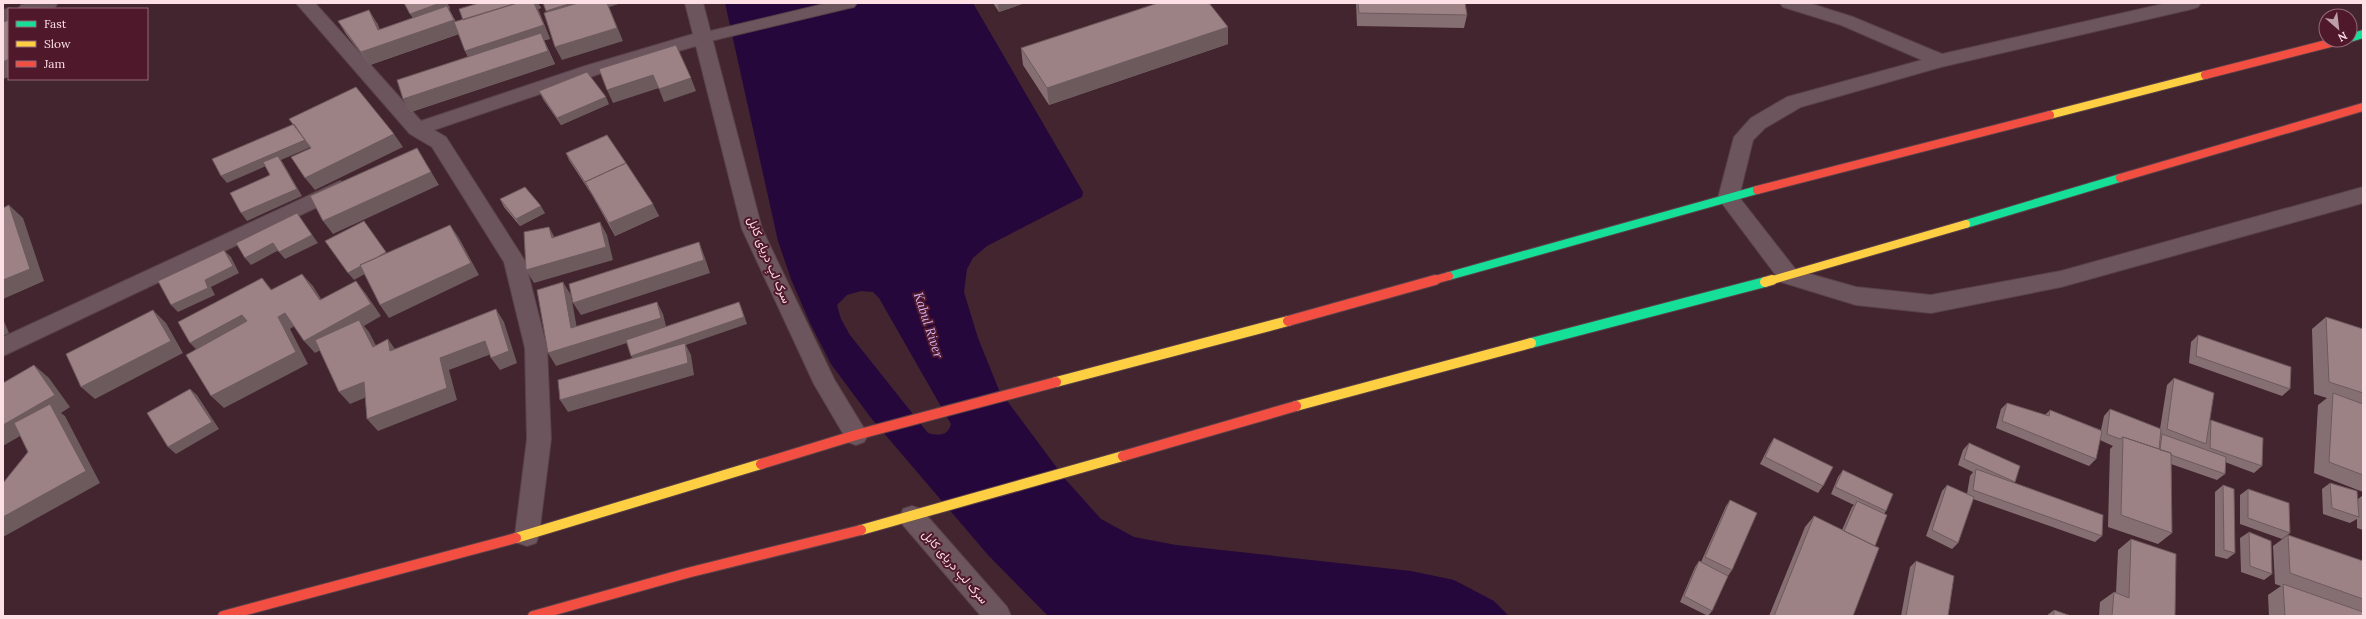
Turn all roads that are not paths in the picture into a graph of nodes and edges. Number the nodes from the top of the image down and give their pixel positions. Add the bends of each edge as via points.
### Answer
1 (49, 3) edge
2 (305, 3) edge
3 (694, 3) edge
4 (849, 3) edge
5 (1789, 3) edge
6 (1832, 3) edge
7 (2192, 3) edge
8 (31, 8) edge
9 (1847, 20) junction
10 (702, 38) junction
11 (2318, 46) edge
12 (1941, 61) junction
13 (2363, 107) edge
14 (417, 128) junction
15 (439, 142) junction
16 (418, 152) edge
17 (360, 179) edge
18 (2362, 195) edge
19 (1728, 198) junction
20 (1789, 276) junction
21 (3, 347) edge
22 (863, 434) junction
23 (920, 515) junction
24 (527, 535) junction
25 (223, 616) edge
26 (533, 616) edge
27 (998, 616) edge

1 - 8 street
2 - 14 street
3 - 10 street, سرک لبِ دریای کابل
4 - 10 lane
5 - 9 street
6 - 9 street
7 - 12 street
9 - 12 street
10 - 14 street via 592,70
10 - 22 street, سرک لبِ دریای کابل via 752,229 825,384
11 - 19 main road
12 - 19 street via 1794,102 1758,122 1744,137
13 - 20 main road
14 - 15 street
15 - 16 street
15 - 24 street via 514,261 536,348 539,439
17 - 21 street
18 - 20 street via 2061,280 1931,304 1856,296
19 - 20 street
19 - 22 main road via 1285,322
20 - 23 main road via 1341,393
22 - 24 main road
23 - 26 main road
23 - 27 street, سرک لبِ دریای کابل
24 - 25 main road

